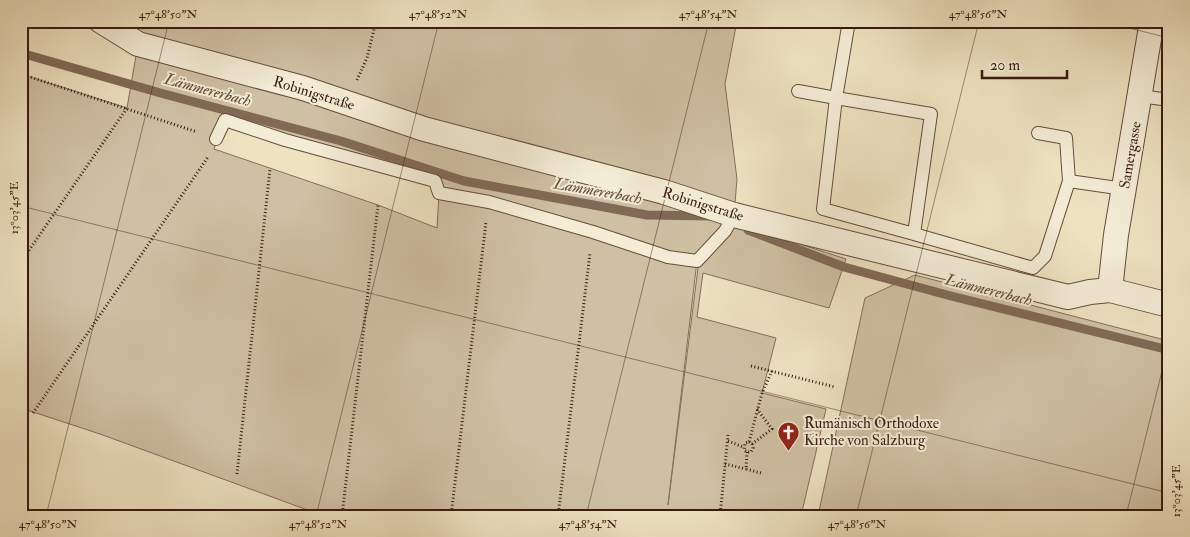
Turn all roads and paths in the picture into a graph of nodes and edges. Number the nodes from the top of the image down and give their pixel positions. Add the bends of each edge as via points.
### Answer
1 (101, 21) edge
2 (376, 21) edge
3 (849, 21) edge
4 (1152, 21) edge
5 (367, 58) dead end
6 (21, 74) edge
7 (798, 91) dead end
8 (1140, 96) junction
9 (836, 98) junction
10 (1169, 100) edge
11 (127, 108) junction
12 (1038, 134) dead end
13 (216, 139) junction
14 (270, 169) dead end
15 (1069, 181) junction
16 (1124, 188) junction
17 (489, 202) junction
18 (378, 205) dead end
19 (730, 223) junction
20 (593, 232) junction
21 (914, 234) junction
22 (21, 262) edge
23 (1110, 290) junction
24 (1169, 305) edge
25 (751, 366) dead end
26 (772, 371) junction
27 (835, 387) dead end
28 (757, 409) junction
29 (33, 413) dead end
30 (728, 435) dead end
31 (728, 441) junction
32 (750, 443) junction
33 (743, 447) junction
34 (747, 452) junction
35 (725, 464) junction
36 (746, 469) junction
37 (761, 473) dead end
38 (237, 474) dead end
39 (342, 516) edge
40 (452, 516) edge
41 (558, 516) edge
42 (720, 516) edge

1 - 19 street, Robinigstraße via 138,44 303,88 424,129 655,190
2 - 5 path
3 - 9 lane
4 - 8 street, Samergasse
6 - 11 path
7 - 9 lane
8 - 10 lane
8 - 16 street, Samergasse
9 - 21 lane via 823,209
9 - 21 lane via 931,114
11 - 13 path
11 - 22 path
12 - 15 lane via 1066,138
13 - 17 lane via 225,120 435,181 439,193
13 - 29 path via 214,149
14 - 38 path
15 - 16 lane
15 - 21 lane via 1045,256 1033,268
16 - 23 street, Samergasse
17 - 20 lane
17 - 40 path
18 - 39 path
19 - 20 lane via 697,261 668,257
19 - 23 street, Robinigstraße via 1068,297
20 - 41 path
23 - 24 street, Robinigstraße
25 - 26 path
26 - 27 path
26 - 28 path
28 - 32 path
28 - 32 path via 772,429
30 - 31 path
31 - 33 path
31 - 35 path
32 - 33 path
32 - 34 path via 753,448
33 - 34 path
34 - 36 path
35 - 36 path
35 - 42 path
36 - 37 path

